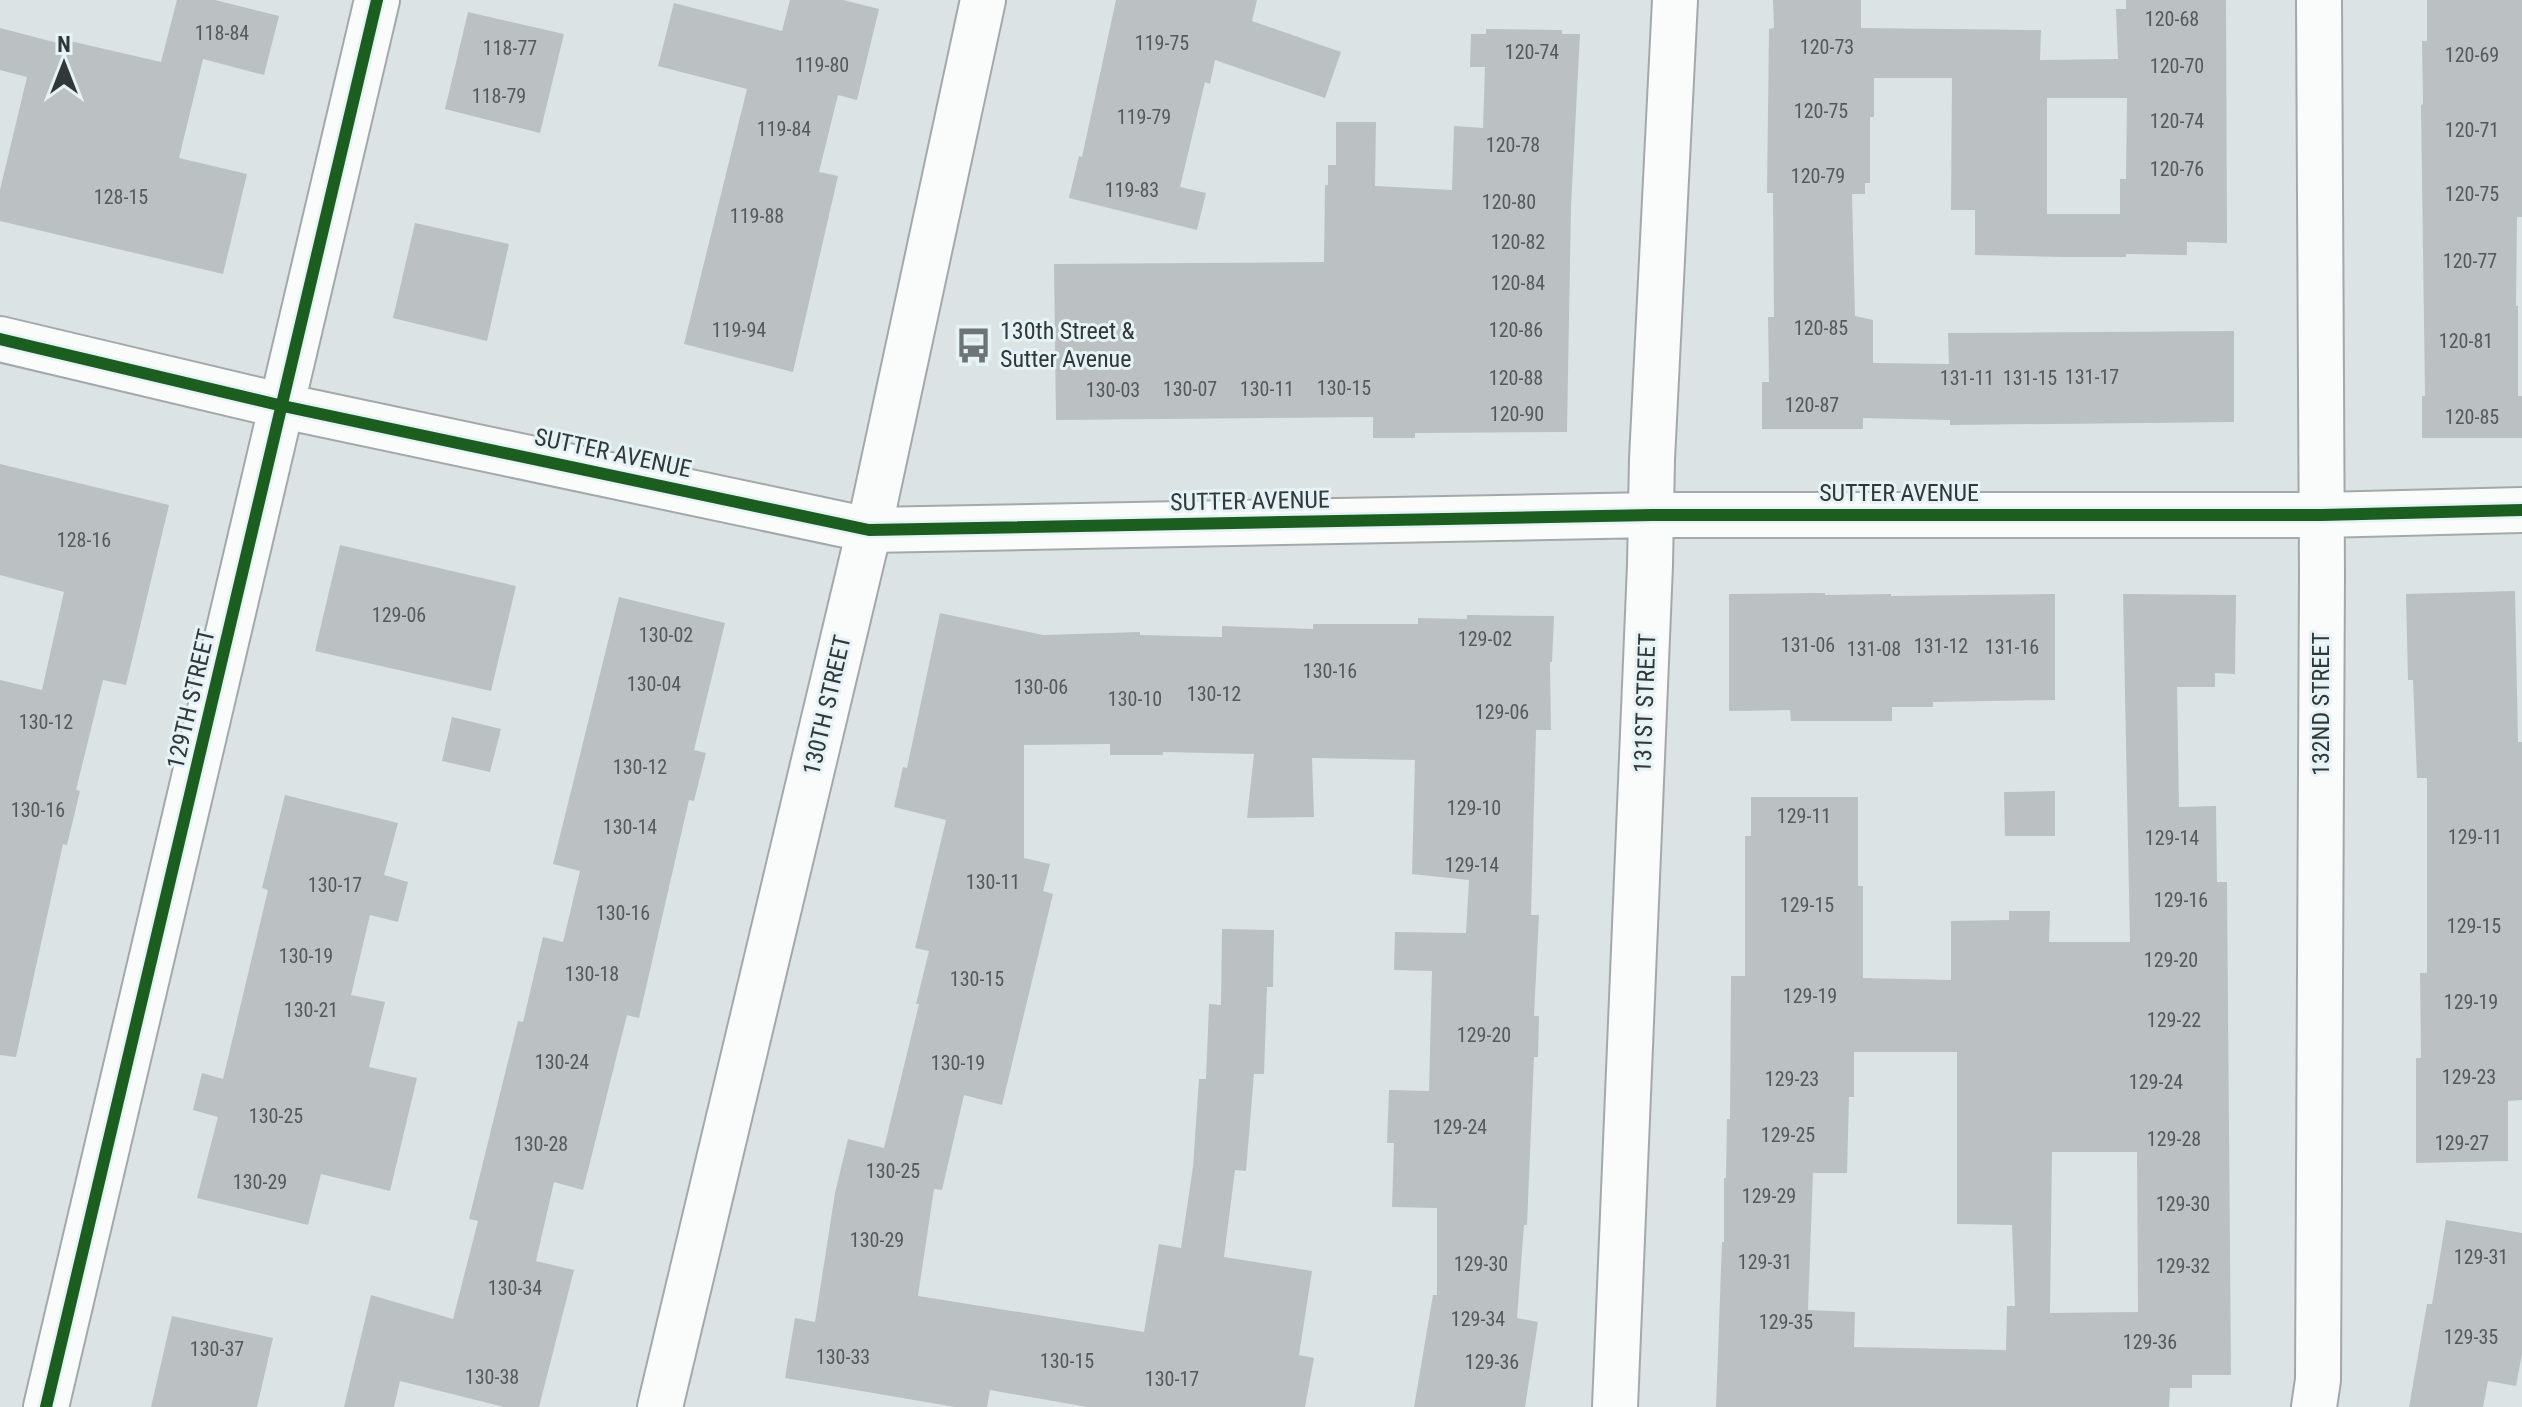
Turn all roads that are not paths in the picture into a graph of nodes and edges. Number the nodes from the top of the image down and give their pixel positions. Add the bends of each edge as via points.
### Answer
1 (377, 0) edge
2 (983, 0) edge
3 (1675, 0) edge
4 (2319, 0) edge
5 (0, 339) edge
6 (283, 406) junction
7 (2522, 510) edge
8 (1652, 515) junction
9 (2322, 515) junction
10 (869, 530) junction
11 (46, 1407) edge
12 (660, 1407) edge
13 (1615, 1407) edge
14 (2314, 1407) edge

1 - 6 street, 129TH STREET
2 - 10 street, 130TH STREET
3 - 8 street, 131ST STREET
4 - 9 street, 132ND STREET
5 - 6 street, SUTTER AVENUE
6 - 10 street, SUTTER AVENUE
6 - 11 street, 129TH STREET
7 - 9 street, SUTTER AVENUE
8 - 9 street, SUTTER AVENUE
8 - 10 street, SUTTER AVENUE
8 - 13 street, 131ST STREET
9 - 14 street, 132ND STREET
10 - 12 street, 130TH STREET

